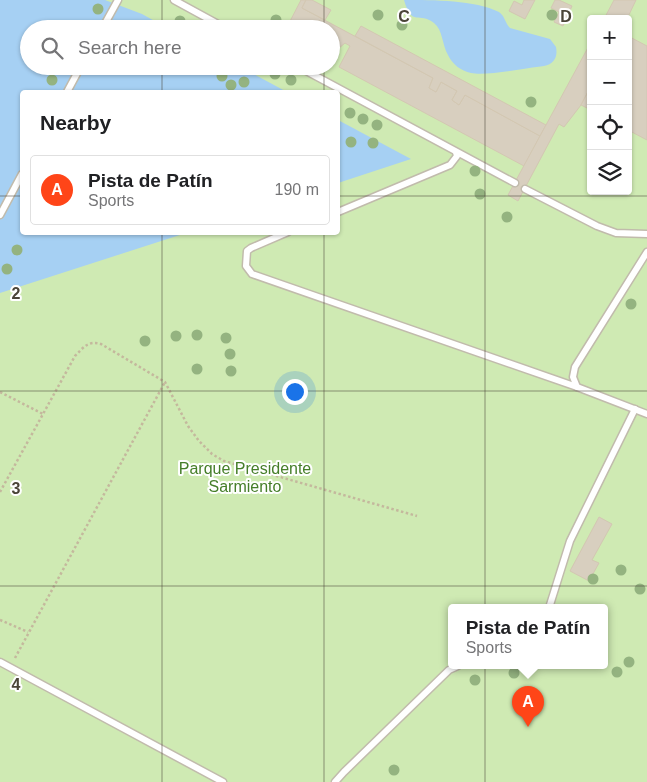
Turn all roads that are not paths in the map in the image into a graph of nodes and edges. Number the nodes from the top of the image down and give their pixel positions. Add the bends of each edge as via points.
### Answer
1 (118, 0) edge
2 (174, 0) edge
3 (107, 20) edge
4 (211, 20) edge
5 (76, 75) edge
6 (314, 75) edge
7 (68, 90) edge
8 (456, 152) junction
9 (20, 178) edge
10 (515, 183) dead end
11 (525, 188) dead end
12 (340, 211) edge
13 (0, 215) edge
14 (647, 234) edge
15 (281, 235) edge
16 (647, 252) edge
17 (577, 387) junction
18 (635, 409) junction
19 (647, 414) edge
20 (550, 604) edge
21 (0, 662) edge
22 (451, 669) edge
23 (223, 782) edge
24 (335, 782) edge

1 - 3 lane
2 - 4 lane
5 - 7 lane
6 - 8 lane
8 - 10 lane
8 - 12 lane via 457,156 450,165
9 - 13 lane
11 - 14 lane via 597,226 616,233
15 - 17 lane via 247,251 246,266 252,274
16 - 17 lane via 575,366 573,377
17 - 18 lane
18 - 19 lane
18 - 20 lane via 570,541
21 - 23 lane
22 - 24 lane

